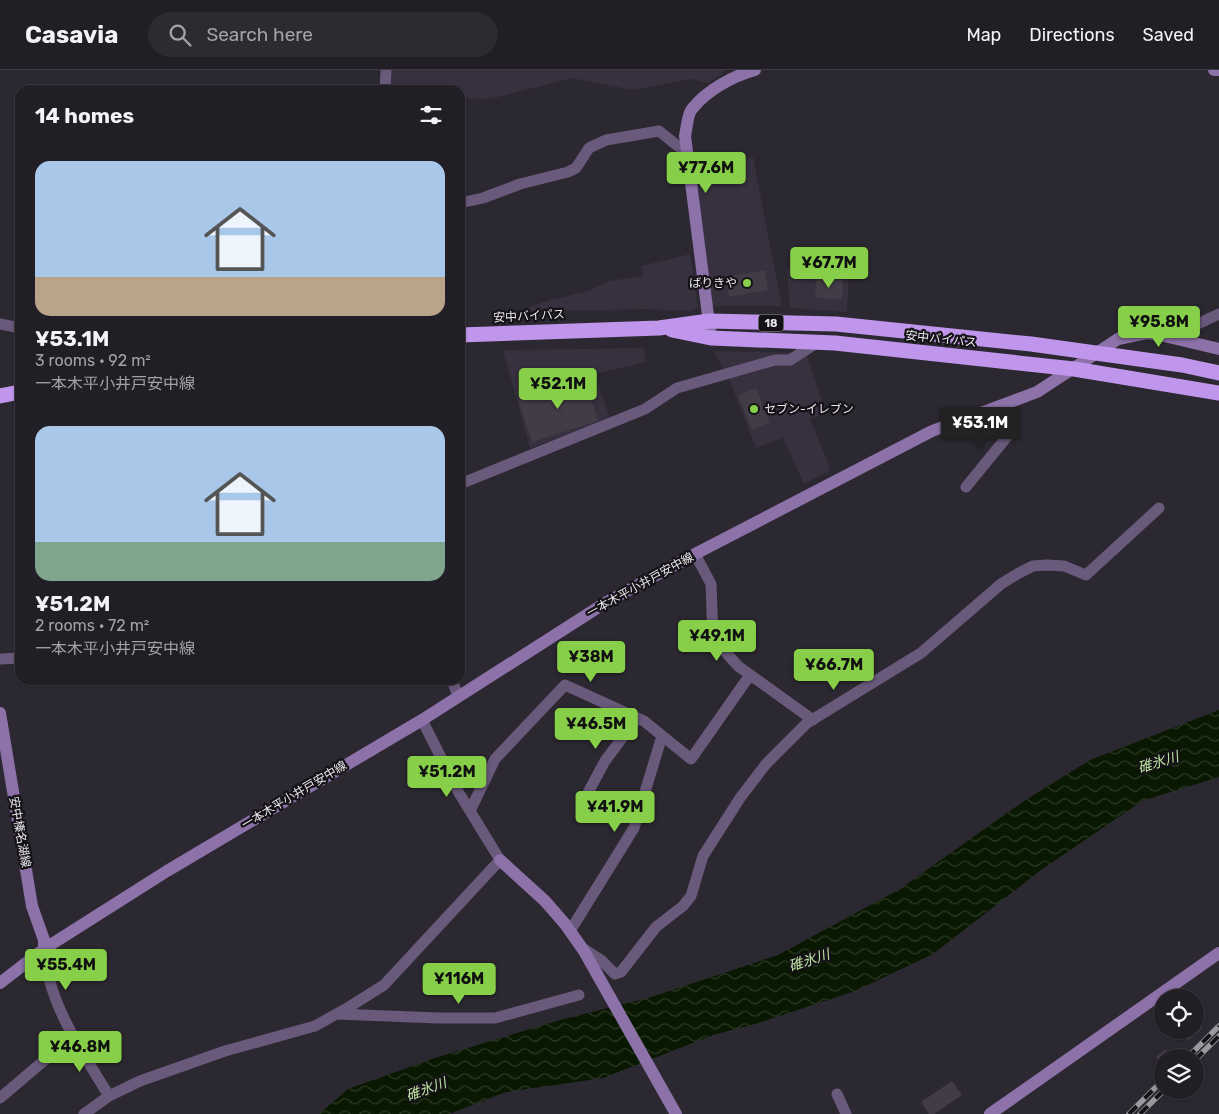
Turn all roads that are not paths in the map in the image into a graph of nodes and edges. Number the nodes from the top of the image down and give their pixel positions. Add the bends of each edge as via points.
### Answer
1 (386, 70) edge
2 (755, 70) edge
3 (1214, 70) edge
4 (1219, 70) edge
5 (385, 85) edge
6 (686, 146) junction
7 (465, 202) edge
8 (1219, 314) edge
9 (709, 321) junction
10 (0, 324) edge
11 (15, 327) edge
12 (659, 328) junction
13 (465, 335) edge
14 (1170, 337) junction
15 (711, 338) junction
16 (818, 342) junction
17 (1219, 349) edge
18 (1097, 353) junction
19 (1074, 369) junction
20 (1219, 373) edge
21 (1219, 392) edge
22 (15, 393) edge
23 (0, 396) edge
24 (1004, 404) junction
25 (465, 482) edge
26 (966, 487) dead end
27 (1159, 508) dead end
28 (695, 554) junction
29 (15, 658) edge
30 (0, 659) edge
31 (750, 675) junction
32 (454, 685) edge
33 (458, 696) junction
34 (0, 713) edge
35 (637, 718) junction
36 (422, 720) junction
37 (813, 720) junction
38 (662, 736) junction
39 (2, 740) edge
40 (584, 800) dead end
41 (470, 811) junction
42 (500, 860) junction
43 (570, 931) junction
44 (581, 947) junction
45 (44, 949) junction
46 (1219, 953) edge
47 (1, 979) edge
48 (579, 995) dead end
49 (338, 1014) junction
50 (73, 1036) junction
51 (837, 1094) dead end
52 (109, 1096) junction
53 (0, 1098) edge
54 (84, 1114) edge
55 (676, 1114) edge
56 (846, 1114) edge
57 (990, 1114) edge

1 - 5 street
2 - 6 main road via 739,74 690,110
3 - 4 main road
6 - 7 street via 679,147 659,131 606,140 589,148 576,168 568,172
6 - 9 main road
8 - 14 street
9 - 12 highway, 安中バイパス / 18
9 - 15 main road
9 - 18 highway, 安中バイパス / 18 via 836,324
10 - 11 street
12 - 13 highway, 安中バイパス / 18
12 - 15 highway, 安中バイパス / 18
14 - 17 main road, 一本木平小井戸安中線
14 - 18 main road, 一本木平小井戸安中線 via 1147,333 1133,335 1112,341
15 - 16 highway, 安中バイパス / 18
16 - 19 highway, 安中バイパス / 18
16 - 25 street via 790,360 775,360 677,388 645,409
18 - 19 main road, 一本木平小井戸安中線
18 - 20 highway, 安中バイパス / 18
19 - 21 highway, 安中バイパス / 18
19 - 24 main road, 一本木平小井戸安中線 via 1037,392
22 - 23 highway
24 - 26 street via 1006,438
24 - 28 main road, 一本木平小井戸安中線 via 932,431
27 - 37 street via 1086,575 1064,566 1047,564 1019,573 1001,584 921,653
28 - 31 street via 711,584 713,638
28 - 33 main road, 一本木平小井戸安中線 via 605,603
29 - 30 street
31 - 37 street
31 - 38 street via 691,759
32 - 33 street
33 - 36 main road, 一本木平小井戸安中線
34 - 39 main road, 安中榛名湖線
35 - 38 street
35 - 40 street via 605,761
35 - 41 street via 565,685 495,758
36 - 41 street
36 - 45 main road, 一本木平小井戸安中線 via 166,871
37 - 44 street via 761,770 703,856 691,896 656,927 621,972 614,974
38 - 43 street via 634,828
39 - 45 main road, 安中榛名湖線 via 32,906
41 - 42 street
42 - 43 main road via 545,901
42 - 49 street via 384,985
43 - 44 main road
44 - 55 main road
45 - 47 main road, 一本木平小井戸安中線
45 - 50 street via 54,996
46 - 57 main road
48 - 49 street via 495,1018
49 - 52 street via 315,1026 224,1051 140,1081
50 - 52 street
50 - 53 street
51 - 56 street
52 - 54 street

